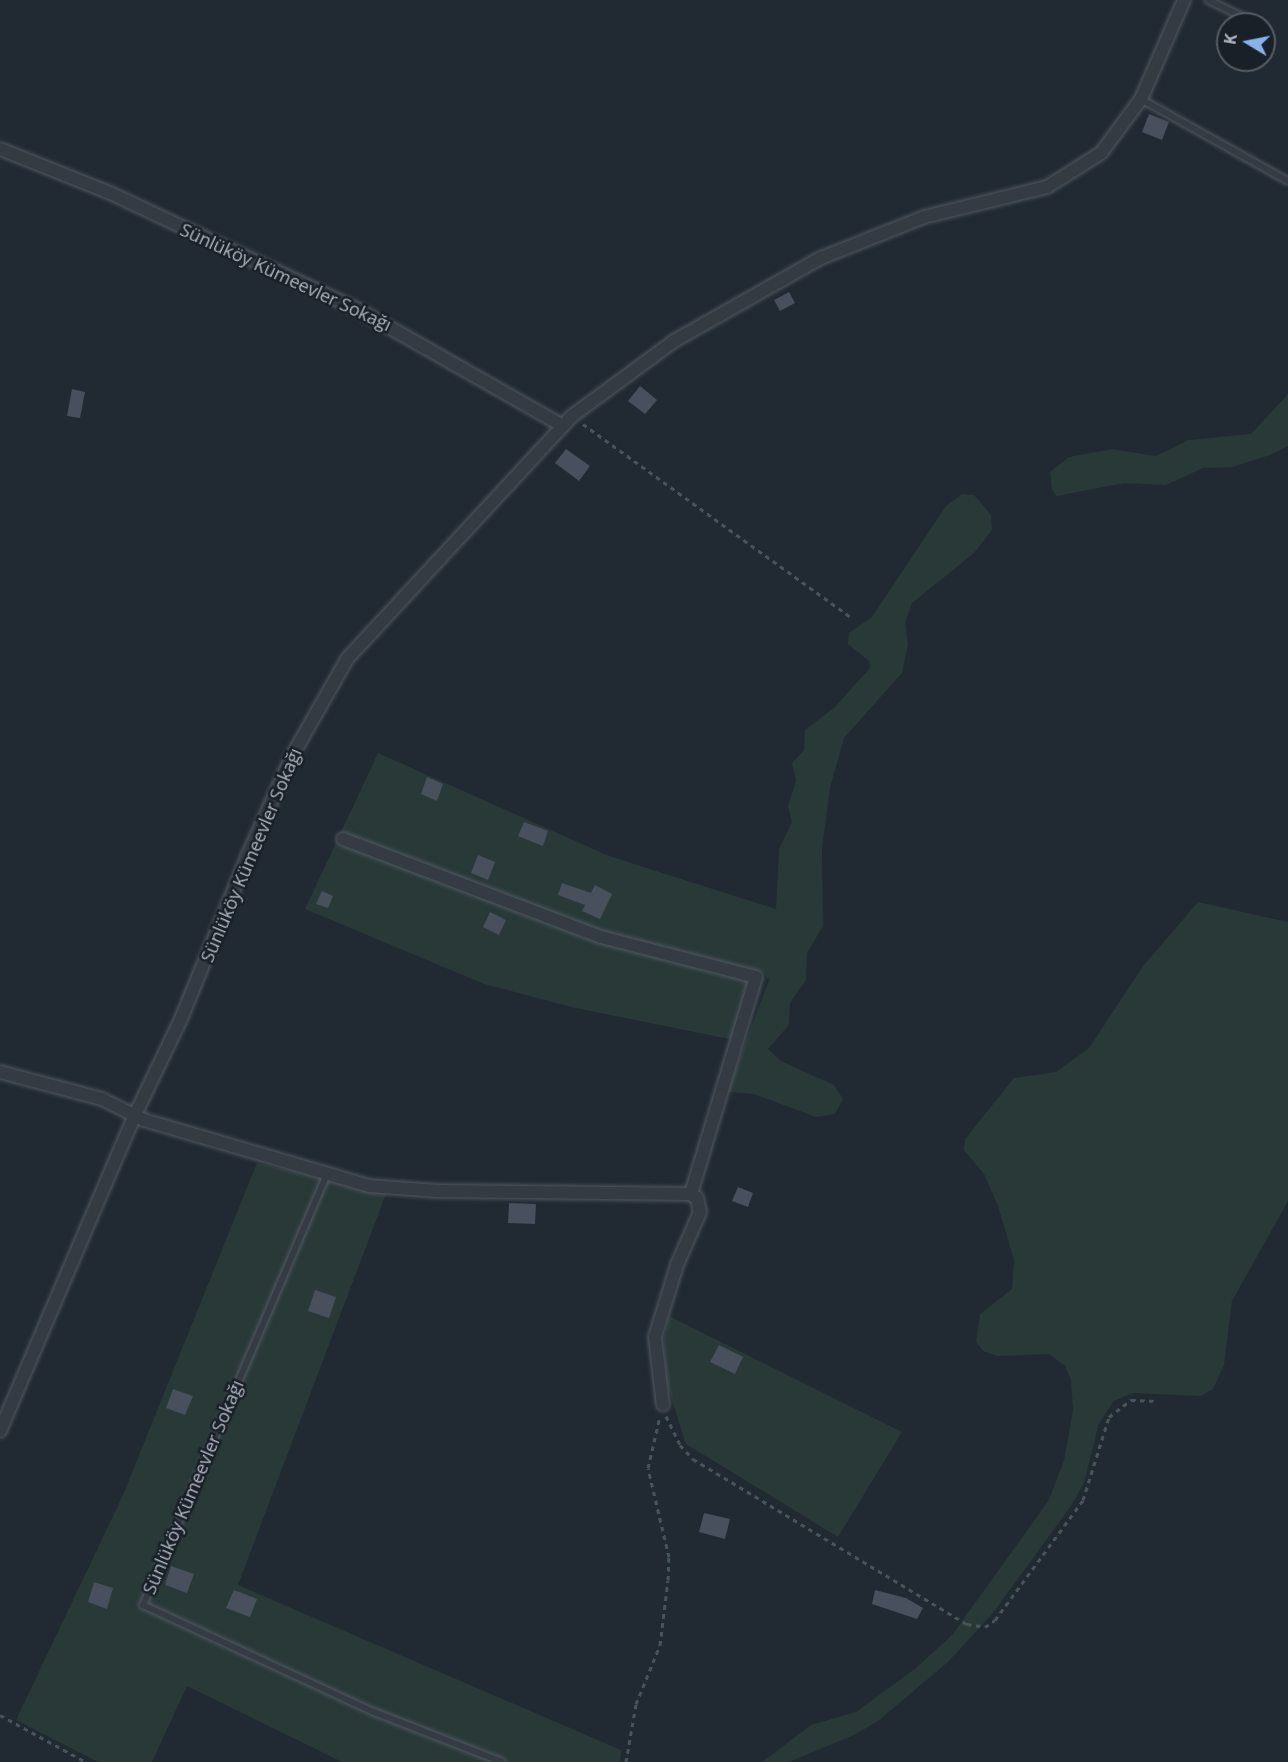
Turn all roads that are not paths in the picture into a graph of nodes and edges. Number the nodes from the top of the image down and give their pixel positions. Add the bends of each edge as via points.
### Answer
1 (1184, 0) edge
2 (1208, 0) edge
3 (1232, 12) edge
4 (1141, 99) junction
5 (0, 148) edge
6 (1288, 181) edge
7 (563, 426) junction
8 (343, 839) dead end
9 (0, 1072) edge
10 (135, 1115) junction
11 (327, 1174) junction
12 (691, 1194) junction
13 (663, 1405) road end
14 (0, 1431) edge
15 (502, 1762) edge

1 - 4 street, Sünlüköy Kümeevler Sokağı
2 - 3 lane
4 - 6 lane
4 - 7 street, Sünlüköy Kümeevler Sokağı via 1101,153 1067,176 1032,192 924,217 793,270 731,312 674,341
5 - 7 street, Sünlüköy Kümeevler Sokağı via 110,193 357,309
7 - 10 street, Sünlüköy Kümeevler Sokağı via 366,638 331,684 288,764 181,1019
8 - 12 street via 601,937 756,977 758,984
9 - 10 street via 102,1099
10 - 11 street
10 - 14 street, Sünlüköy Kümeevler Sokağı
11 - 12 street via 412,1190
11 - 15 lane, Sünlüköy Kümeevler Sokağı via 143,1605 375,1712
12 - 13 street via 697,1198 700,1212 665,1299 655,1337

